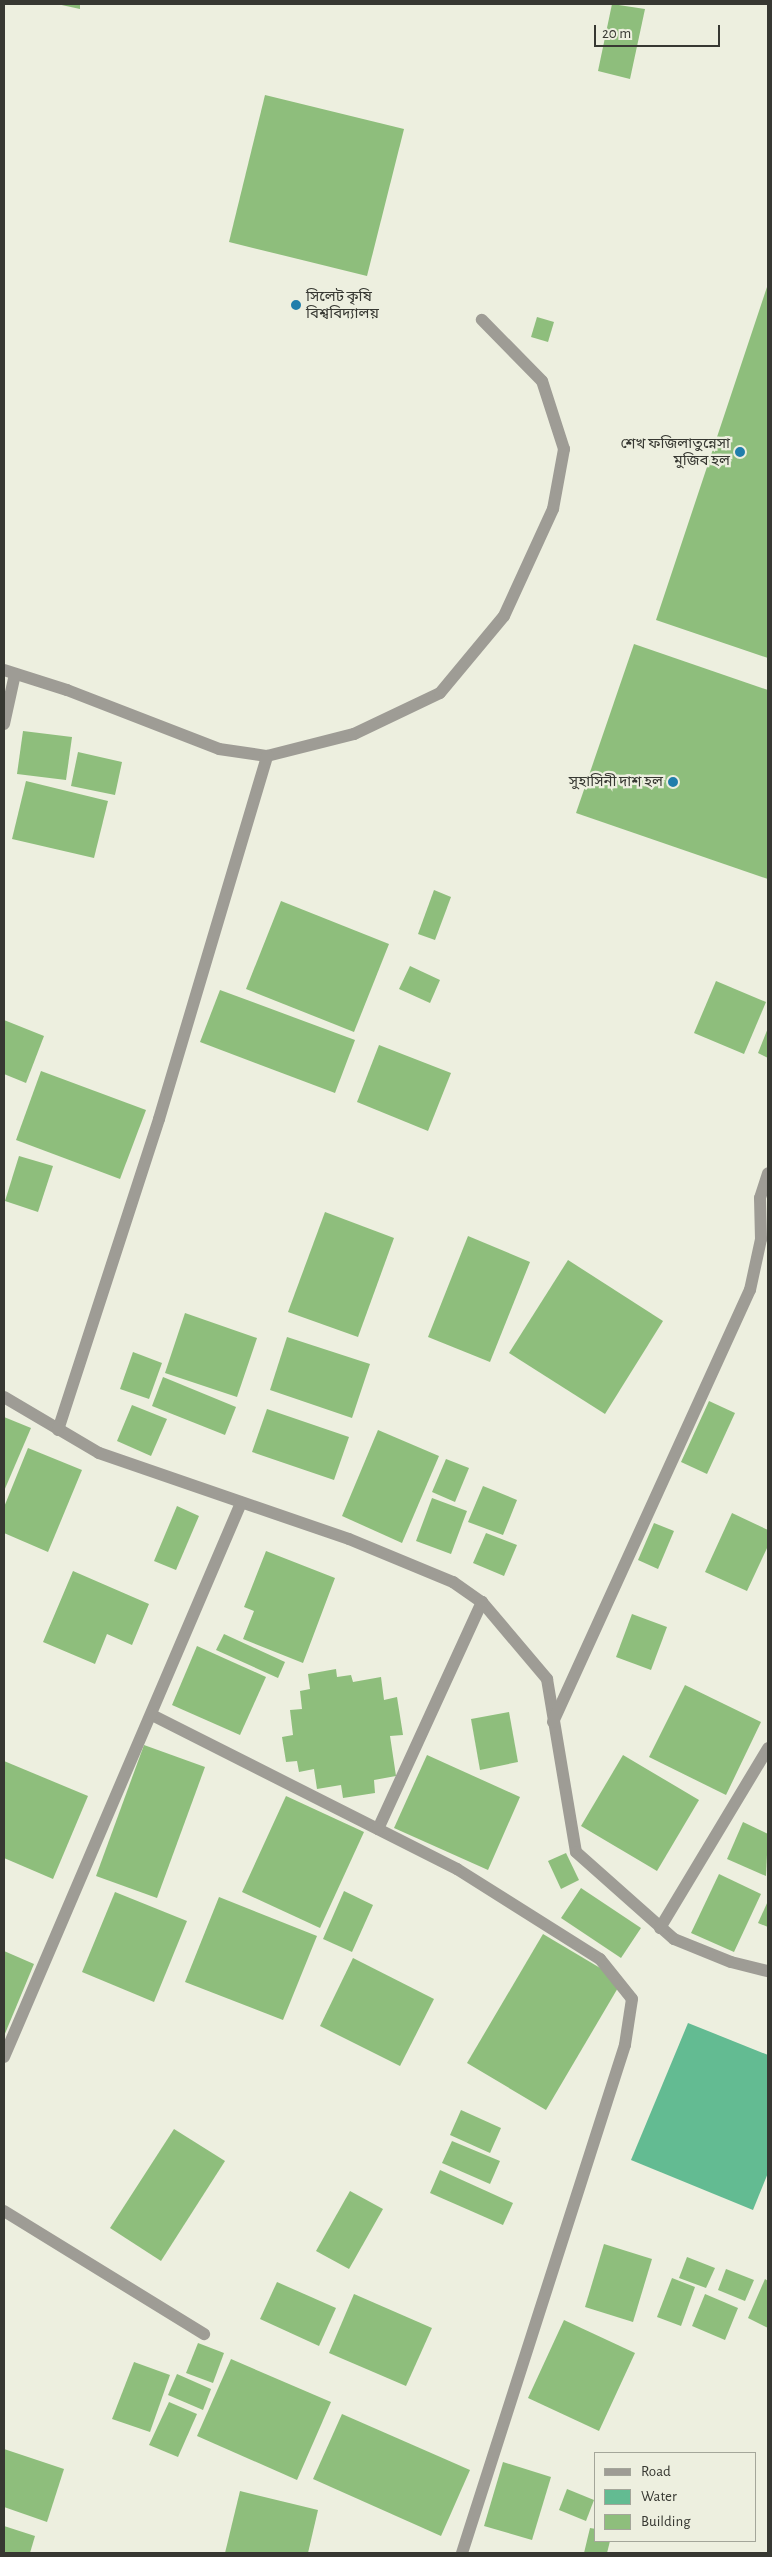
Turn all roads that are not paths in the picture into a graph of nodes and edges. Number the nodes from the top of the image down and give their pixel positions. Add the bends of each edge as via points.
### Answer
1 (482, 320) dead end
2 (10, 672) edge
3 (4, 724) edge
4 (267, 756) junction
5 (768, 1173) edge
6 (4, 1397) edge
7 (58, 1430) junction
8 (240, 1503) junction
9 (482, 1602) junction
10 (152, 1715) junction
11 (553, 1722) junction
12 (768, 1748) edge
13 (378, 1829) junction
14 (660, 1928) junction
15 (768, 1971) edge
16 (4, 2057) edge
17 (4, 2211) edge
18 (204, 2334) dead end
19 (462, 2553) edge

1 - 4 street via 542,381 564,449 553,509 504,616 440,693 354,734
2 - 3 street
2 - 4 street via 219,749
4 - 7 street via 159,1119
5 - 11 street via 760,1198 760,1239 750,1290
6 - 7 street
7 - 8 street via 99,1453
8 - 9 street via 395,1558 453,1582
8 - 10 street
9 - 11 street via 547,1679
9 - 13 street
10 - 13 street
10 - 16 street
11 - 14 street via 576,1852
12 - 14 street
13 - 19 street via 457,1868 600,1959 632,1999 625,2045
14 - 15 street via 674,1939 731,1962
17 - 18 street

